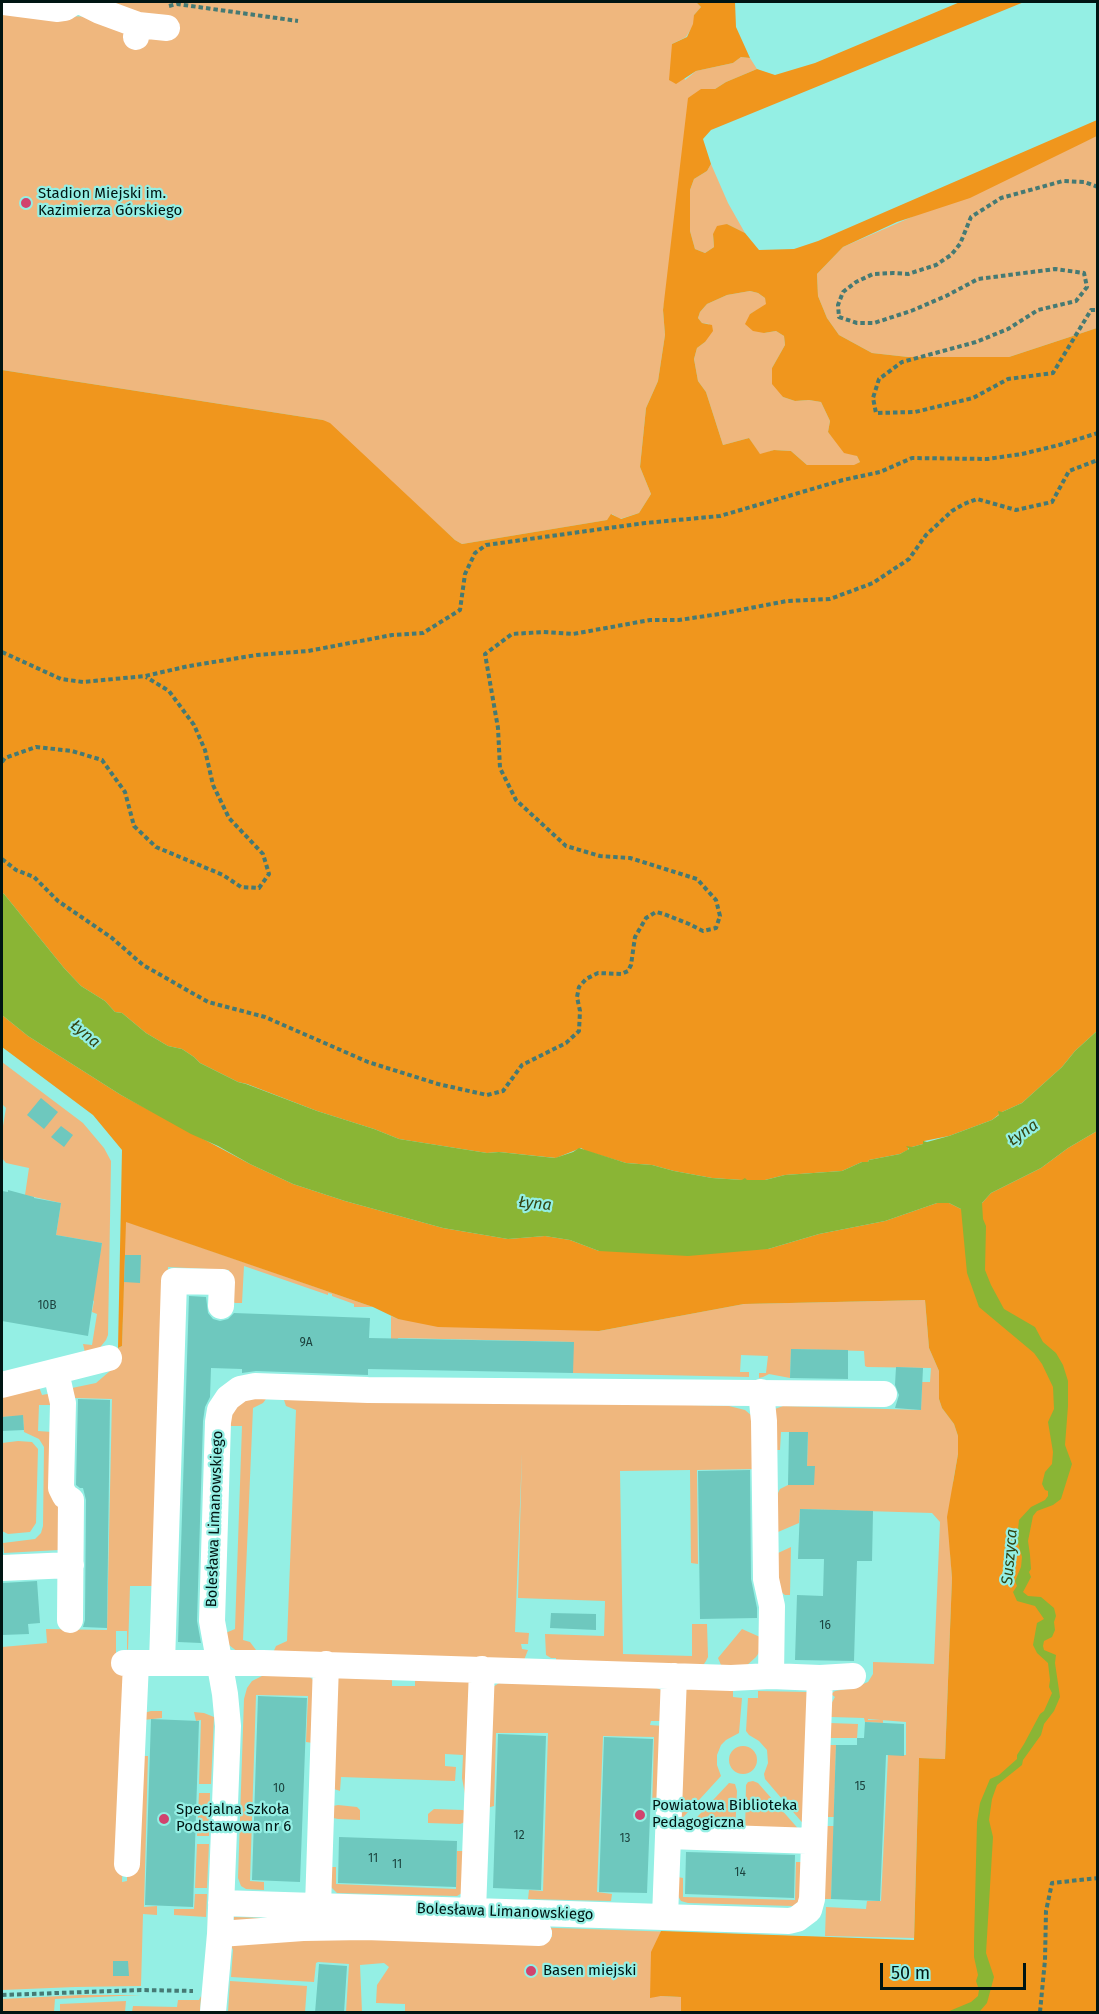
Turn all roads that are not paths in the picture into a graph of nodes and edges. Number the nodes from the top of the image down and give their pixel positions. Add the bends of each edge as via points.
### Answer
1 (4, 2) edge
2 (74, 2) edge
3 (82, 2) edge
4 (166, 18) road end
5 (221, 1306) dead end
6 (109, 1358) dead end
7 (56, 1372) junction
8 (2, 1385) edge
9 (761, 1392) junction
10 (884, 1394) dead end
11 (71, 1564) junction
12 (2, 1568) edge
13 (70, 1620) dead end
14 (162, 1663) junction
15 (219, 1664) junction
16 (326, 1664) junction
17 (482, 1669) junction
18 (674, 1676) junction
19 (771, 1676) junction
20 (853, 1676) dead end
21 (820, 1678) junction
22 (668, 1836) junction
23 (814, 1840) junction
24 (128, 1864) dead end
25 (221, 1903) junction
26 (318, 1906) junction
27 (473, 1911) junction
28 (665, 1917) junction
29 (539, 1933) dead end
30 (220, 1934) junction
31 (214, 2002) edge

1 - 2 street via 58,9
3 - 4 street via 137,31
5 - 14 street via 222,1282 174,1281
6 - 7 street
7 - 8 street
7 - 11 street via 63,1403 61,1488 71,1500
9 - 10 street
9 - 15 street, Bolesława Limanowskiego via 255,1386 240,1389 228,1398 218,1422 212,1621
9 - 19 street via 766,1579 772,1606
11 - 12 street
11 - 13 street
14 - 15 street
14 - 24 street via 130,1663
15 - 16 street
15 - 25 street, Bolesława Limanowskiego via 228,1726
16 - 17 street
16 - 26 street
17 - 18 street
17 - 27 street
18 - 19 street
18 - 22 street
19 - 21 street
20 - 21 street
21 - 23 street
22 - 23 street
22 - 28 street
23 - 28 street, Bolesława Limanowskiego via 812,1904 804,1915 789,1921
25 - 26 street, Bolesława Limanowskiego
25 - 30 street, Bolesława Limanowskiego
26 - 27 street, Bolesława Limanowskiego
27 - 28 street, Bolesława Limanowskiego
29 - 30 street via 365,1927
30 - 31 street, Bolesława Limanowskiego

